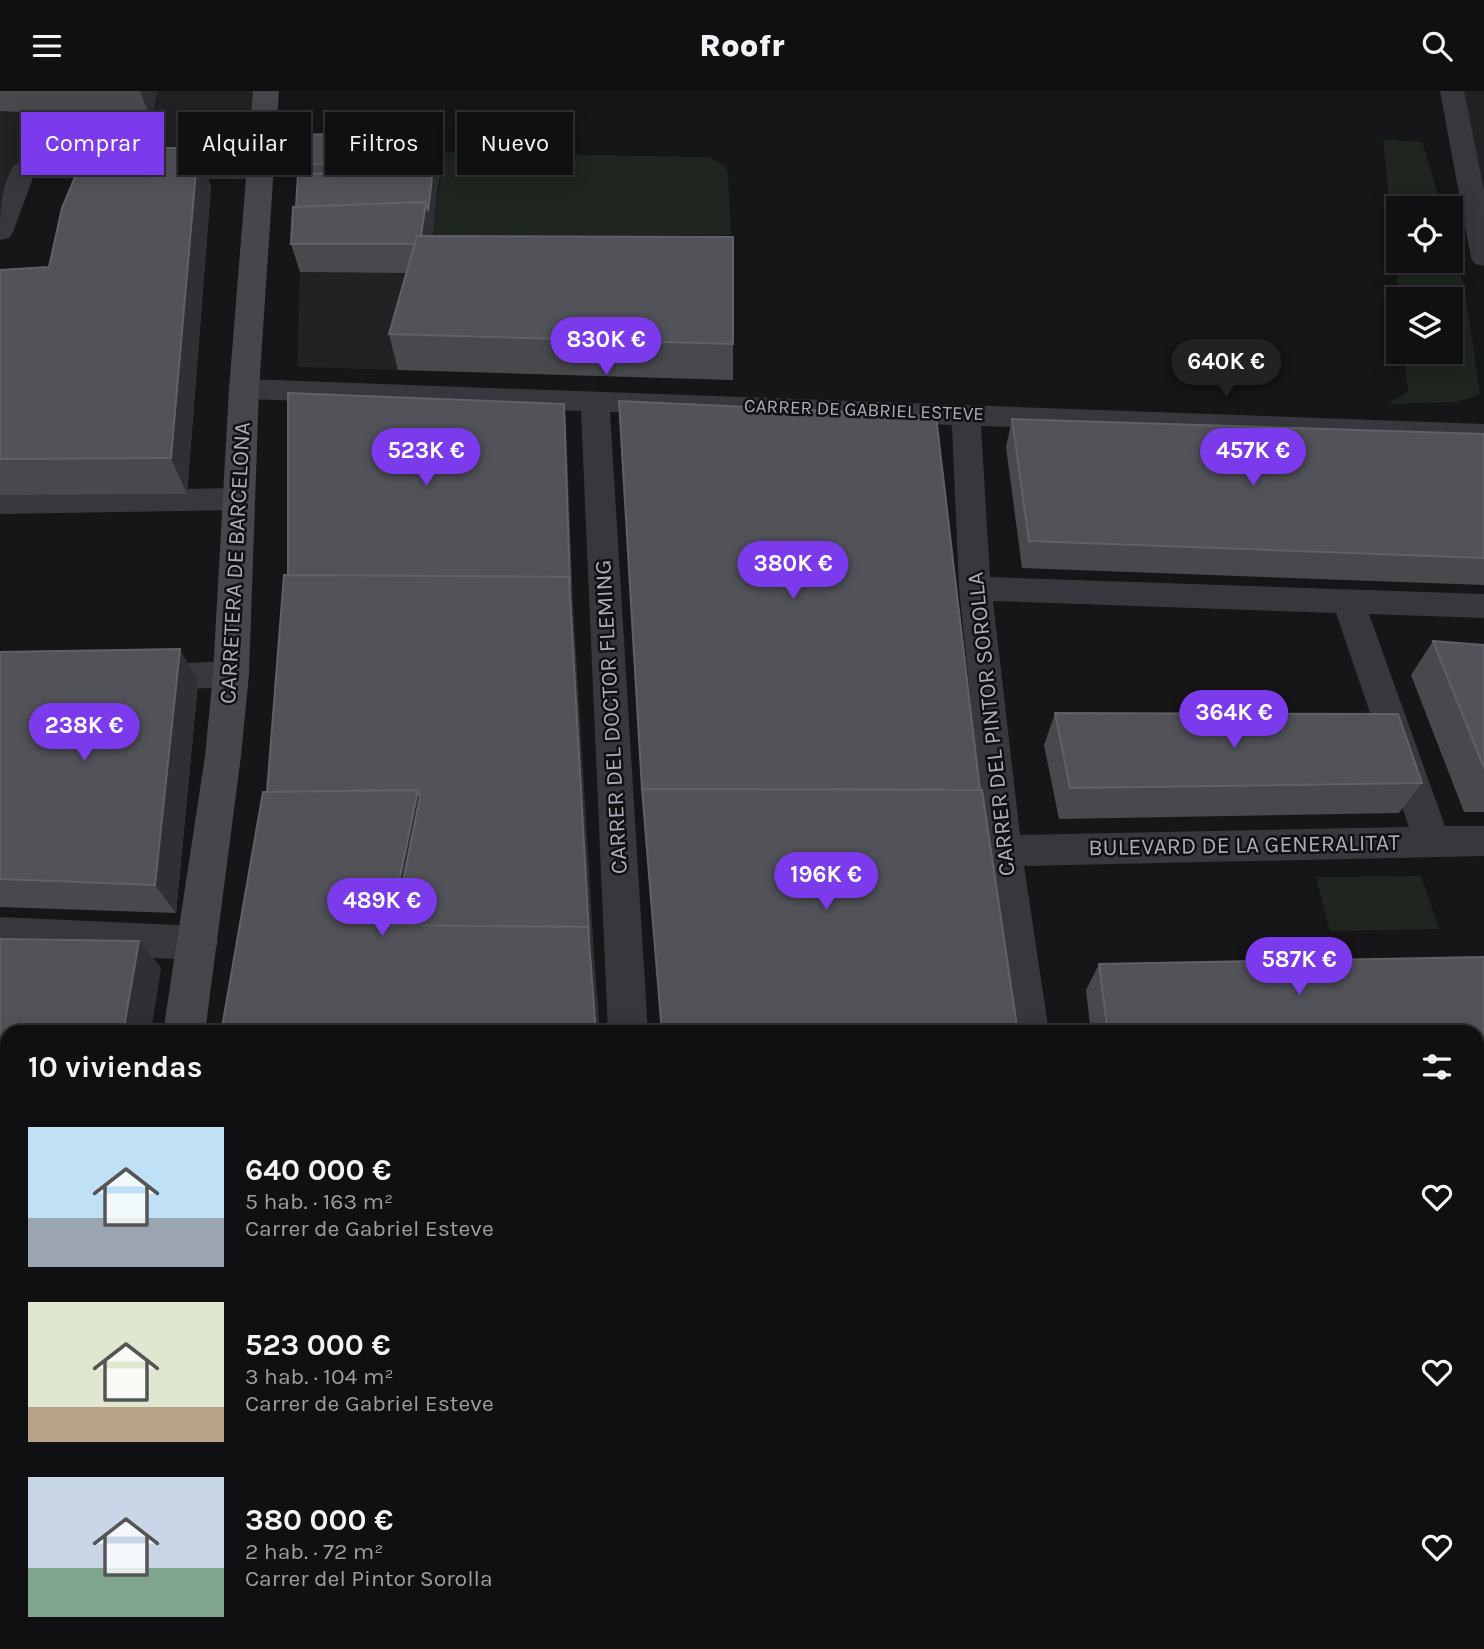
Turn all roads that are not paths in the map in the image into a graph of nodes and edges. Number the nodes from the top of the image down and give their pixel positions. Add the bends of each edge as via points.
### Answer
1 (267, 91) edge
2 (1452, 91) edge
3 (265, 112) edge
4 (178, 171) edge
5 (259, 175) edge
6 (1477, 189) edge
7 (0, 232) edge
8 (1484, 258) edge
9 (244, 389) junction
10 (595, 401) junction
11 (966, 414) junction
12 (1484, 434) edge
13 (239, 499) junction
14 (0, 503) edge
15 (975, 588) junction
16 (1348, 600) junction
17 (1484, 606) edge
18 (231, 674) junction
19 (112, 679) edge
20 (1432, 841) junction
21 (1484, 841) edge
22 (1004, 851) junction
23 (0, 934) edge
24 (199, 943) junction
25 (185, 1025) edge
26 (628, 1025) edge
27 (1028, 1025) edge

1 - 3 main road, CARRETERA DE BARCELONA
2 - 6 street
4 - 7 street via 23,170
5 - 9 main road, CARRETERA DE BARCELONA
6 - 8 street
9 - 10 street, CARRER DE GABRIEL ESTEVE
9 - 13 main road, CARRETERA DE BARCELONA
10 - 11 street, CARRER DE GABRIEL ESTEVE
10 - 26 street, CARRER DEL DOCTOR FLEMING
11 - 12 street, CARRER DE GABRIEL ESTEVE
11 - 15 street, CARRER DEL PINTOR SOROLLA
13 - 14 street
13 - 18 main road, CARRETERA DE BARCELONA
15 - 16 street
15 - 22 street, CARRER DEL PINTOR SOROLLA
16 - 17 street
16 - 20 street
18 - 19 street
18 - 24 main road, CARRETERA DE BARCELONA
20 - 21 street, BULEVARD DE LA GENERALITAT
20 - 22 street, BULEVARD DE LA GENERALITAT
22 - 27 street, CARRER DEL PINTOR SOROLLA
23 - 24 street
24 - 25 main road, CARRETERA DE BARCELONA

